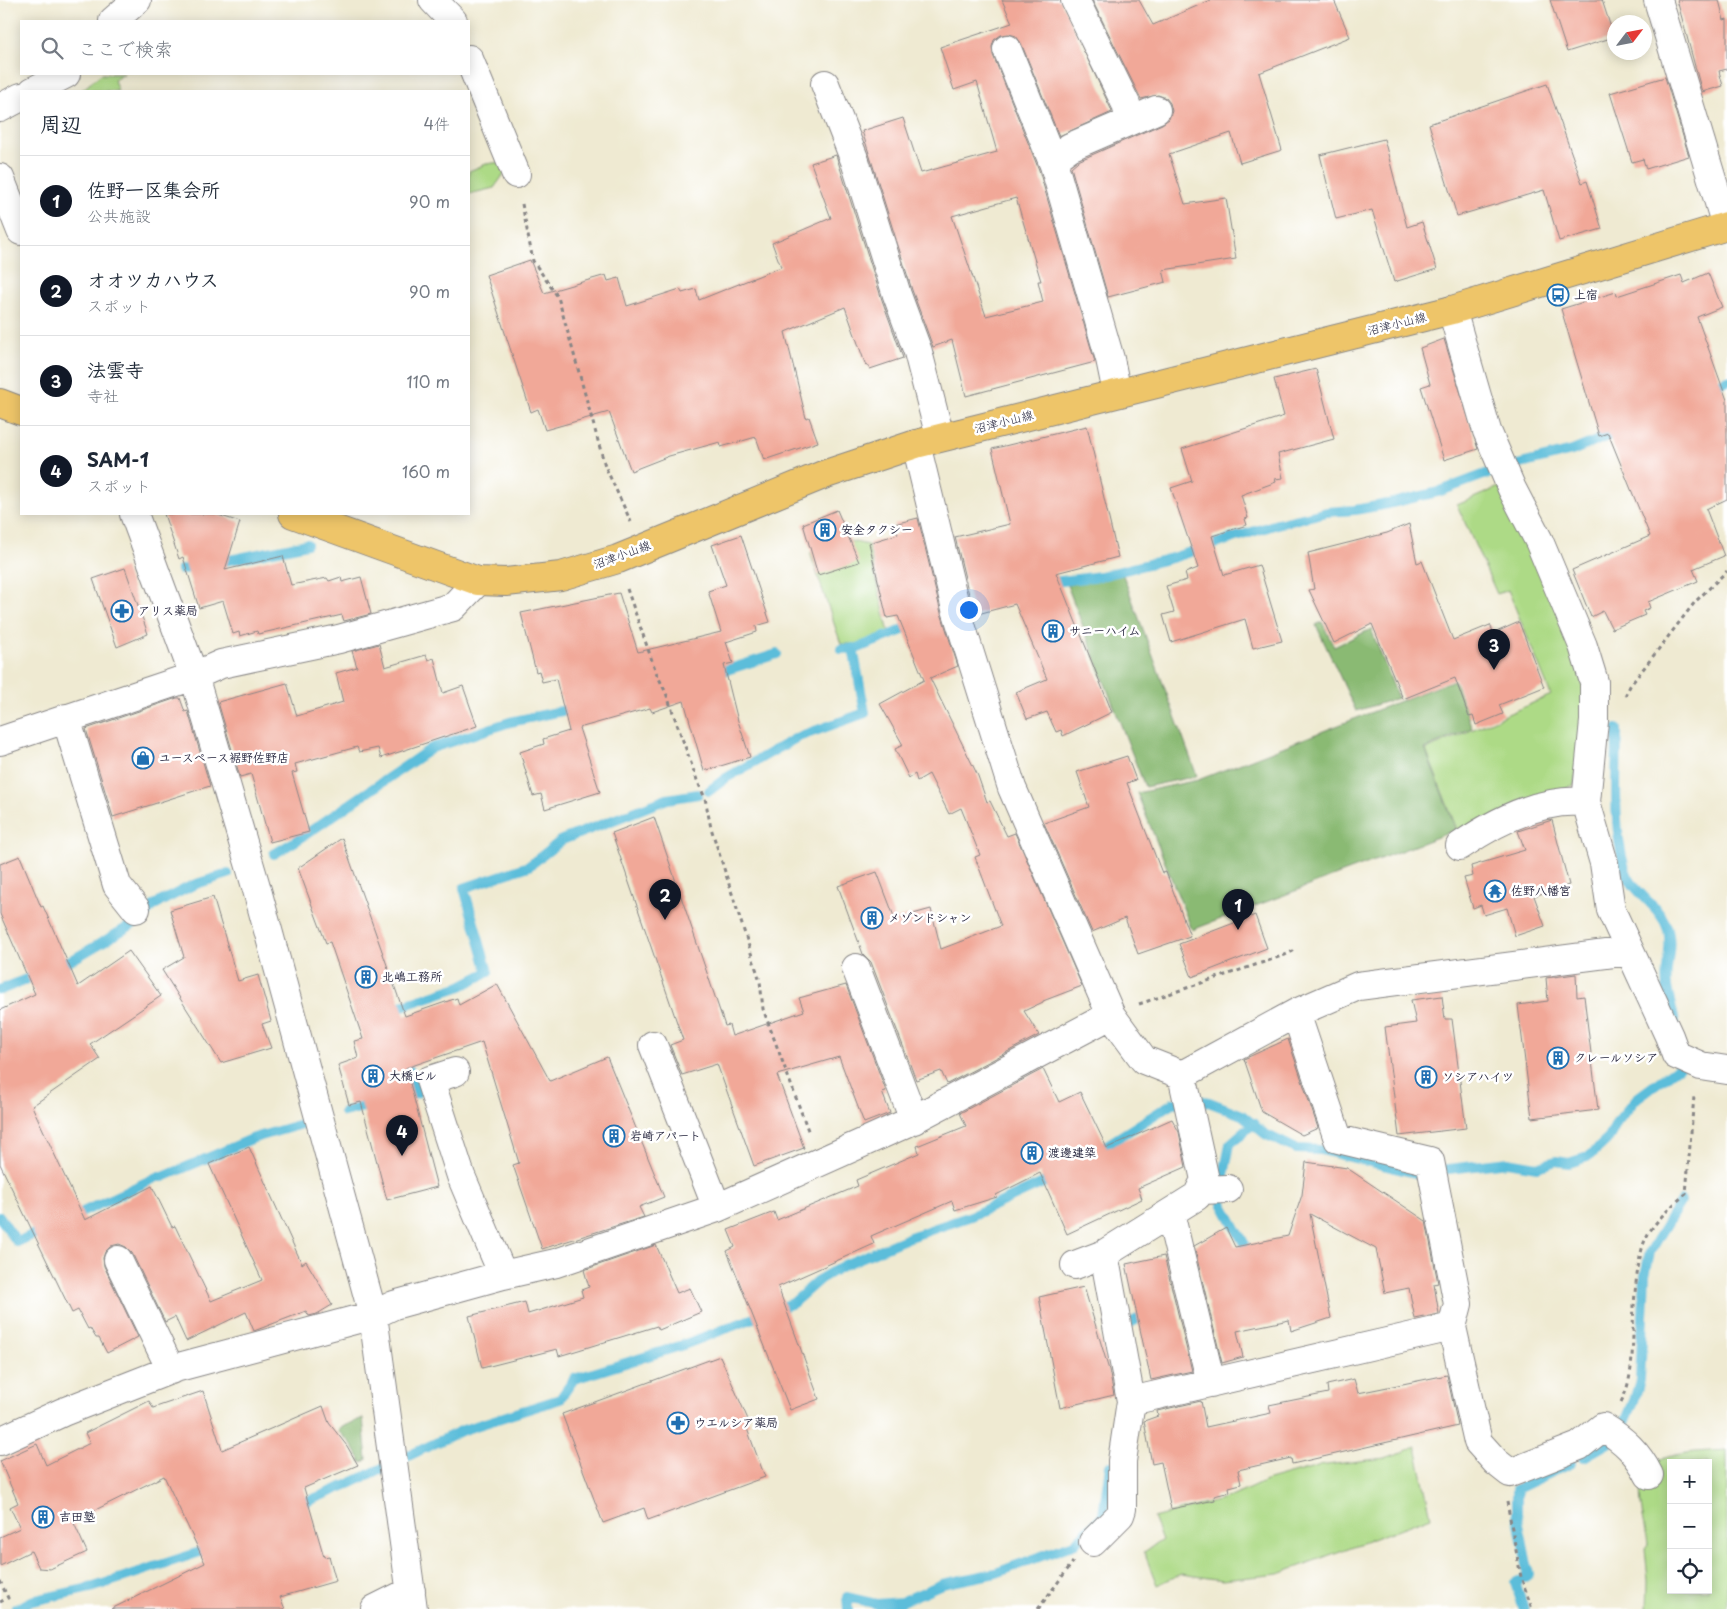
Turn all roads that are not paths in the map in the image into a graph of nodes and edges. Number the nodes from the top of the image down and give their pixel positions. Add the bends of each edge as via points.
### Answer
1 (137, 0) edge
2 (434, 0) edge
3 (1075, 0) edge
4 (1658, 0) edge
5 (114, 20) edge
6 (452, 20) edge
7 (1007, 49) dead end
8 (470, 61) edge
9 (64, 75) edge
10 (825, 84) dead end
11 (35, 90) edge
12 (20, 98) edge
13 (0, 108) edge
14 (1156, 110) dead end
15 (1130, 122) junction
16 (1054, 165) junction
17 (516, 174) road end
18 (0, 178) edge
19 (1727, 226) edge
20 (20, 228) edge
21 (1452, 310) junction
22 (1117, 393) junction
23 (0, 403) edge
24 (20, 411) edge
25 (928, 440) junction
26 (134, 515) edge
27 (296, 515) edge
28 (478, 581) junction
29 (194, 676) junction
30 (66, 718) junction
31 (0, 740) edge
32 (1586, 802) junction
33 (1460, 846) dead end
34 (136, 909) dead end
35 (1629, 951) junction
36 (856, 968) dead end
37 (1296, 1013) junction
38 (1111, 1015) junction
39 (653, 1045) dead end
40 (1714, 1068) edge
41 (455, 1072) dead end
42 (1182, 1075) junction
43 (914, 1120) junction
44 (1228, 1189) dead end
45 (1200, 1190) junction
46 (717, 1208) junction
47 (1170, 1213) junction
48 (1104, 1254) junction
49 (118, 1260) dead end
50 (1075, 1265) dead end
51 (503, 1275) junction
52 (373, 1315) junction
53 (1452, 1327) junction
54 (171, 1370) junction
55 (1211, 1383) junction
56 (1131, 1402) junction
57 (0, 1440) edge
58 (1649, 1475) dead end
59 (1093, 1542) road end
60 (412, 1600) edge
61 (375, 1609) edge

1 - 5 street
2 - 6 street
3 - 15 street via 1126,104
4 - 19 street
7 - 16 street
8 - 17 street
9 - 11 street
10 - 25 street via 855,161 918,352
12 - 13 street
14 - 15 street
15 - 16 street via 1070,147 1059,155
16 - 22 street via 1105,340
18 - 20 street
19 - 21 main road, 沼津小山線
21 - 22 main road, 沼津小山線
21 - 32 street via 1487,430 1543,550 1583,646 1594,682 1594,721
22 - 25 main road, 沼津小山線
23 - 24 main road
25 - 28 main road, 沼津小山線 via 822,475 647,547 561,576 506,582
25 - 38 street via 956,610 1012,788
26 - 29 street
27 - 28 main road, 沼津小山線
28 - 29 street via 452,607 339,639 221,664
29 - 30 street
29 - 52 street
30 - 31 street
30 - 34 street via 117,885
32 - 33 street via 1566,800 1532,809 1485,828
32 - 35 street via 1604,863 1611,910
35 - 37 street via 1358,986
35 - 40 street via 1676,1055
36 - 43 street
37 - 42 street
37 - 53 street via 1338,1139 1430,1161 1458,1304
38 - 42 street via 1144,1060
38 - 43 street
39 - 46 street
41 - 51 street via 430,1080 461,1176
42 - 45 street via 1206,1180
43 - 46 street
44 - 45 street
45 - 47 street via 1197,1196
46 - 51 street via 556,1263
47 - 48 street
47 - 55 street
48 - 50 street
48 - 56 street
49 - 54 street
51 - 52 street via 394,1305
52 - 54 street
52 - 60 street
53 - 55 street
53 - 58 street via 1478,1442 1510,1473 1612,1432 1639,1456
54 - 57 street
55 - 56 street
56 - 59 street via 1122,1461 1120,1516
60 - 61 street

